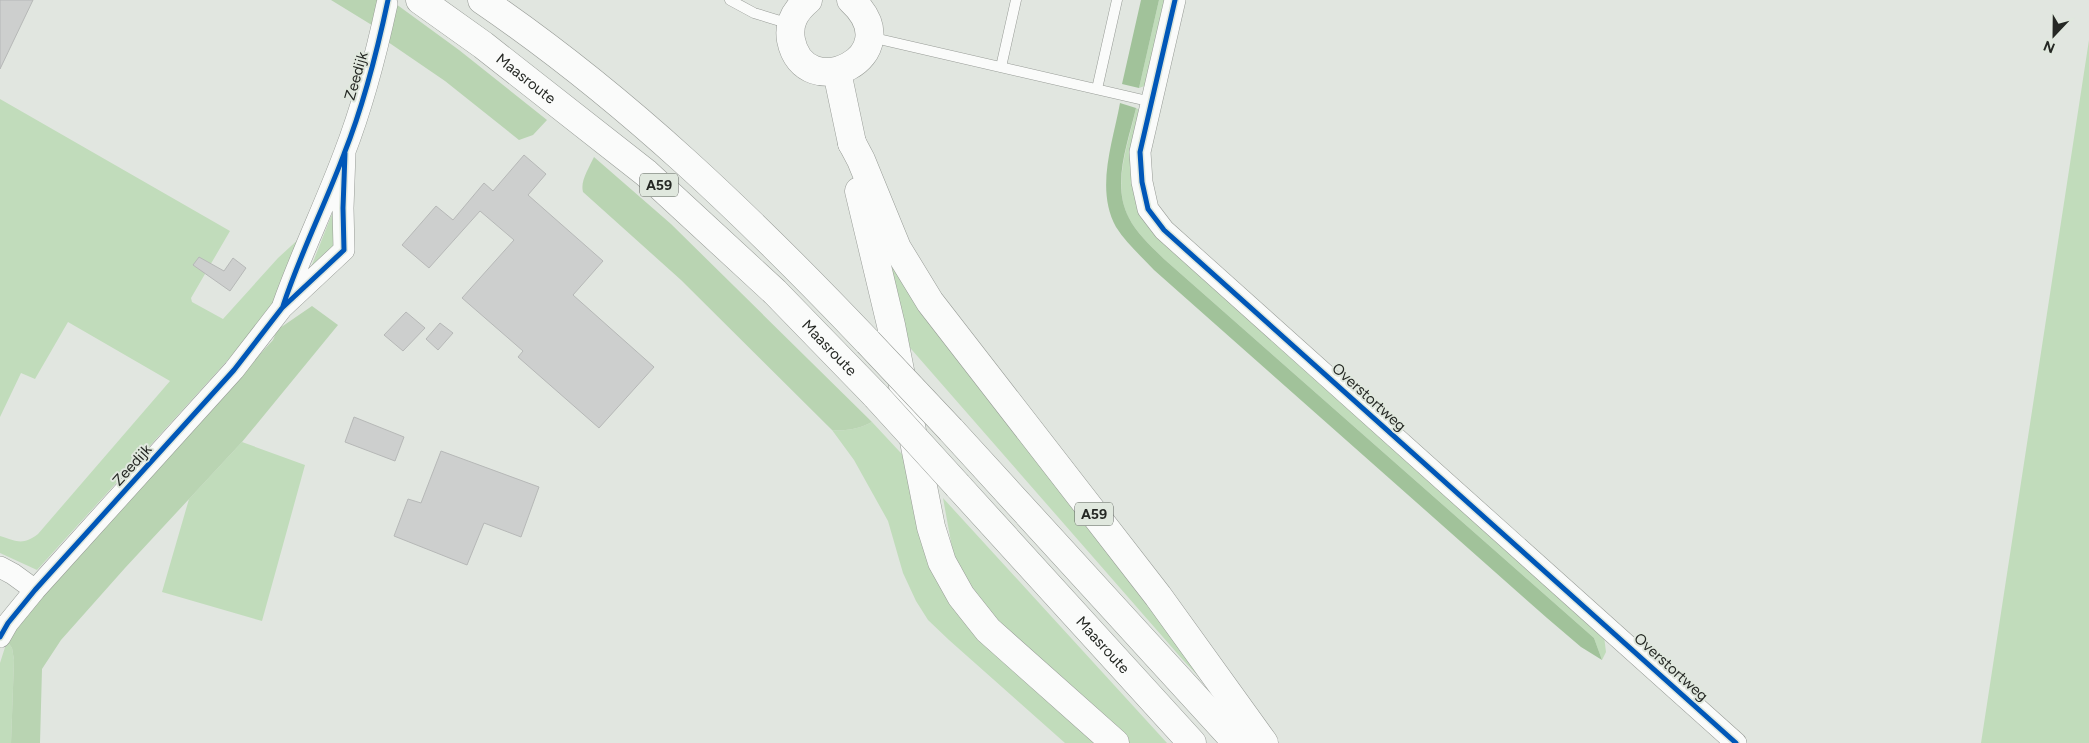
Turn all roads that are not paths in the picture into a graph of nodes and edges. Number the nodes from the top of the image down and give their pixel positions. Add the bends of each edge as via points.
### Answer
1 (420, 0) edge
2 (482, 0) edge
3 (730, 0) edge
4 (808, 0) edge
5 (851, 0) edge
6 (1016, 0) edge
7 (1117, 0) edge
8 (1175, 0) edge
9 (387, 4) dead end
10 (791, 24) junction
11 (869, 36) junction
12 (1001, 67) junction
13 (837, 72) junction
14 (1096, 89) junction
15 (1152, 102) junction
16 (852, 143) junction
17 (345, 153) junction
18 (282, 308) junction
19 (0, 567) edge
20 (35, 590) junction
21 (0, 637) edge
22 (1115, 743) edge
23 (1192, 743) edge
24 (1237, 743) edge
25 (1264, 743) edge
26 (1736, 743) edge

1 - 23 main road, Maasroute / A59, bridge via 490,50 646,173 775,292 876,396
2 - 24 main road, Maasroute / A59, bridge via 588,78 668,145 748,219 951,430
3 - 10 lane via 754,13
4 - 10 main road via 799,8
5 - 11 main road via 868,22
6 - 12 lane
7 - 14 lane
8 - 15 street, Overstortweg
9 - 17 street, Zeedijk via 373,68
10 - 13 main road via 792,47 800,59 810,68
11 - 12 lane
11 - 13 main road via 859,59
12 - 14 lane
13 - 16 main road
14 - 15 lane
15 - 26 street, Overstortweg via 1140,152 1142,182 1148,209 1164,230
16 - 22 main road via 851,160 891,325 930,526 942,562 961,596 988,630
16 - 25 main road, A59 via 897,248 930,302 1158,596
17 - 18 street, Zeedijk
17 - 18 street, Zeedijk via 344,250
18 - 20 street, Zeedijk via 234,370
19 - 20 street
20 - 21 street, Zeedijk

